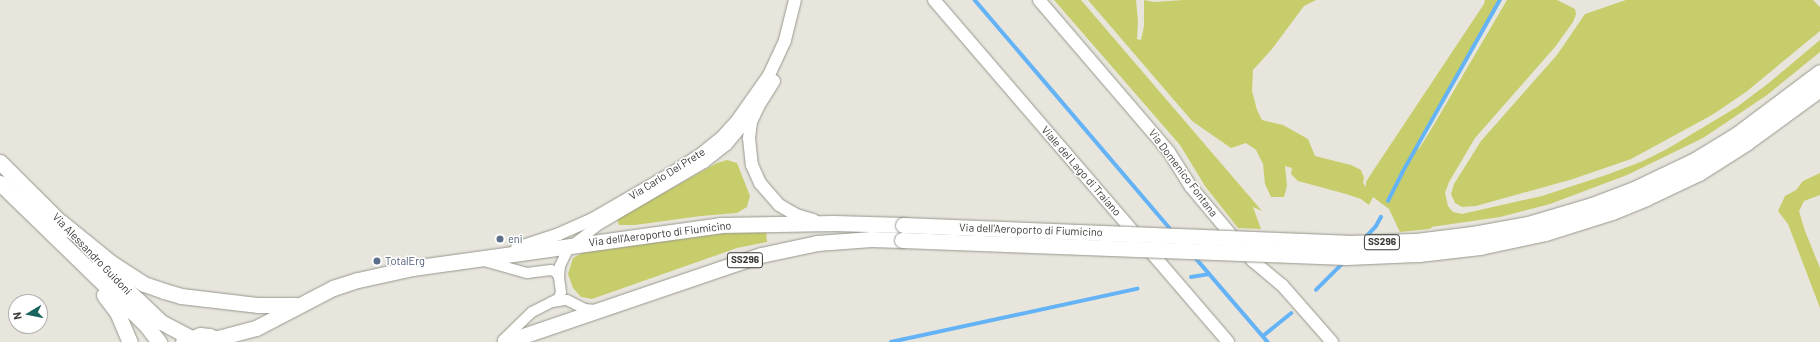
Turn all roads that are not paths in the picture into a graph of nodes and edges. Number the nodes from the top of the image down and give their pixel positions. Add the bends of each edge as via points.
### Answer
1 (795, 0) edge
2 (804, 0) edge
3 (934, 0) edge
4 (1038, 0) edge
5 (1820, 72) edge
6 (1820, 89) edge
7 (758, 107) junction
8 (0, 162) edge
9 (0, 182) edge
10 (61, 222) junction
11 (834, 223) junction
12 (902, 232) junction
13 (55, 237) junction
14 (578, 244) junction
15 (463, 260) junction
16 (559, 277) junction
17 (552, 302) junction
18 (302, 305) junction
19 (598, 310) junction
20 (187, 340) edge
21 (221, 340) edge
22 (130, 342) edge
23 (159, 342) edge
24 (500, 342) edge
25 (505, 342) edge
26 (1228, 342) edge
27 (1332, 342) edge

1 - 15 street, Via Carlo Del Prete via 785,40 769,75 736,122 700,155 574,228 528,245
2 - 7 street, Via Carlo Del Prete via 785,60
3 - 26 street, Viale del Lago di Traiano
4 - 27 street, Via Domenico Fontana via 1169,152 1192,187 1253,261 1287,290
5 - 12 main road, Via dell'Aeroporto di Fiumicino / SS296, bridge via 1736,135 1695,160 1592,205 1528,224 1473,234 1416,241 1347,243
6 - 12 main road, Via dell'Aeroporto di Fiumicino / SS296, bridge via 1746,143 1699,173 1646,198 1612,212 1545,233 1480,247 1419,254 1346,257
7 - 11 street via 751,122 749,138 752,165 760,183 771,198 787,211 806,219
7 - 14 street, Via Carlo Del Prete via 727,145 704,162 600,224
8 - 10 main road, Via Alessandro Guidoni
9 - 13 main road, Via Alessandro Guidoni
10 - 18 main road via 110,262 144,284 164,292 258,305
10 - 20 main road, Via Alessandro Guidoni via 144,308
11 - 12 main road, Via dell'Aeroporto di Fiumicino / SS296
11 - 14 main road, Via dell'Aeroporto di Fiumicino / SS296 via 720,225
12 - 19 main road, Via dell'Aeroporto di Fiumicino / SS296 via 789,248 761,255
13 - 22 main road via 65,254 117,312
13 - 23 main road, Via Alessandro Guidoni via 145,324
14 - 15 main road, Via dell'Aeroporto di Fiumicino
14 - 16 street, Via Carlo Del Prete via 562,259
15 - 16 street via 488,261 527,273 551,270
15 - 18 main road, Via dell'Aeroporto di Fiumicino via 358,280 333,288
16 - 17 street, Via Carlo Del Prete via 561,292 559,298
17 - 19 street via 567,300 590,310
17 - 24 street via 532,312
18 - 21 main road, Via dell'Aeroporto di Fiumicino via 256,328
19 - 25 main road, Via dell'Aeroporto di Fiumicino
20 - 21 main road, Via dell'Aeroporto di Fiumicino via 209,336

